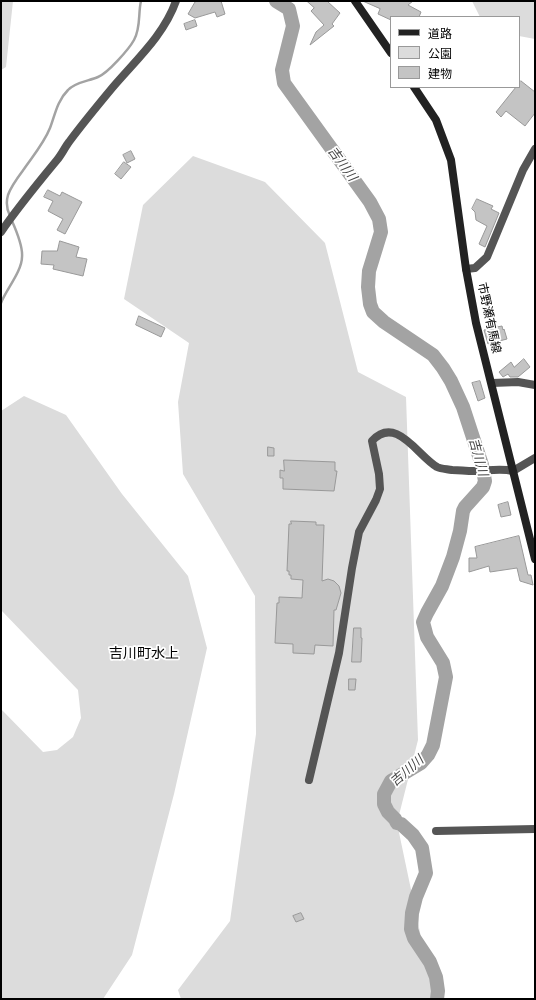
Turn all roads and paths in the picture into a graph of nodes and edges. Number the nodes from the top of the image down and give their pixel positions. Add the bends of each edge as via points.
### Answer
1 (176, 1) edge
2 (355, 1) edge
3 (390, 52) edge
4 (415, 88) edge
5 (535, 149) edge
6 (1, 232) edge
7 (466, 269) junction
8 (492, 383) junction
9 (535, 384) edge
10 (535, 458) edge
11 (514, 471) junction
12 (535, 559) edge
13 (310, 780) dead end
14 (535, 829) edge
15 (436, 831) dead end

1 - 6 street via 161,30 73,137
2 - 3 main road
4 - 7 main road, 市野瀬有馬線 via 436,120 451,160
5 - 7 street via 523,170 487,257 475,268
7 - 8 main road, 市野瀬有馬線 via 476,324
8 - 9 street
8 - 11 main road, 市野瀬有馬線
10 - 11 street
11 - 12 main road, 市野瀬有馬線
11 - 13 street via 442,469 422,455 404,437 395,433 377,435 372,441 380,474 380,489 359,532 339,653
14 - 15 street

